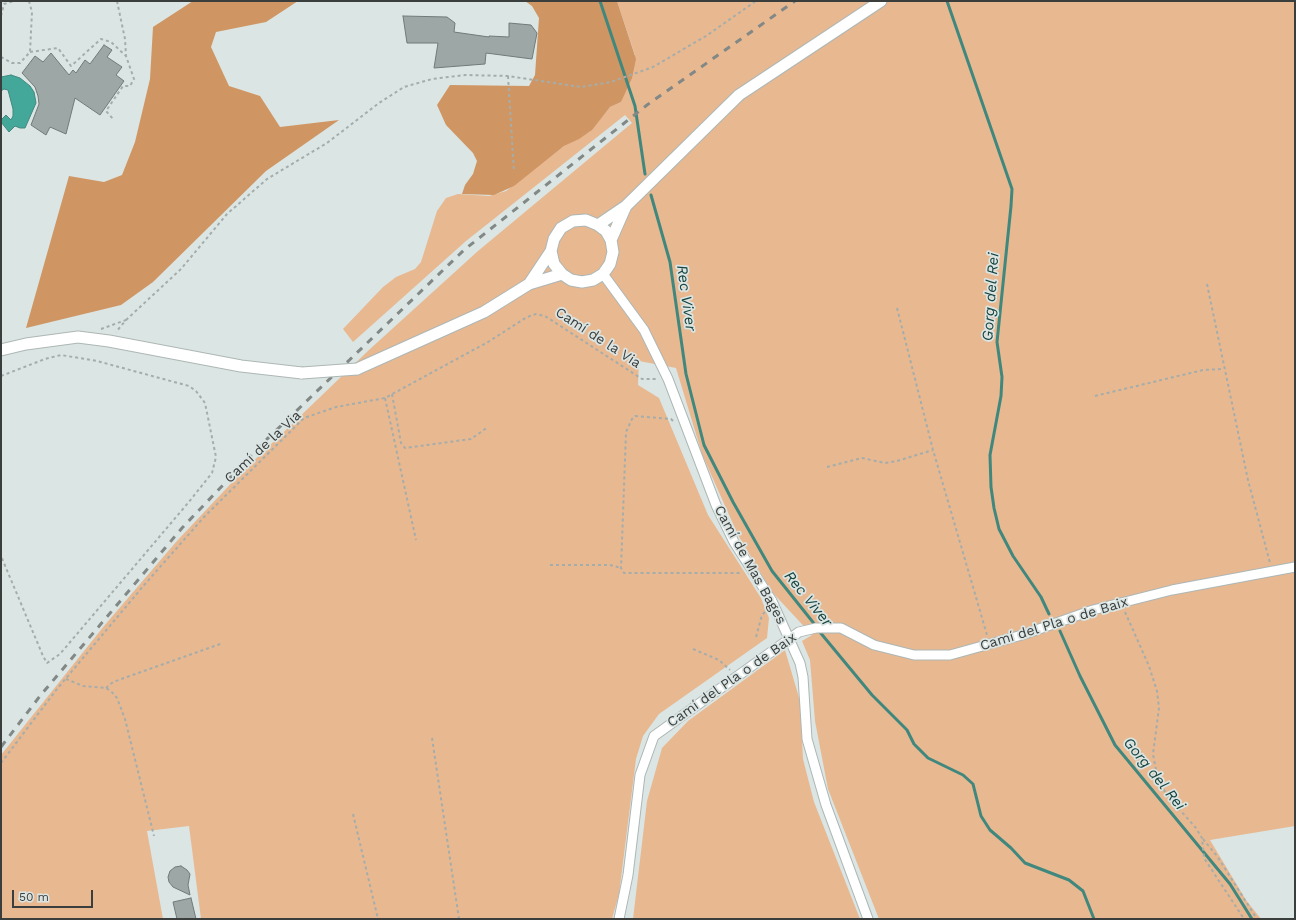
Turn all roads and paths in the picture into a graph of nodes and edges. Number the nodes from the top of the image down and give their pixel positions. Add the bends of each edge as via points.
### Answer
1 (14, 1) edge
2 (29, 1) edge
3 (117, 1) edge
4 (756, 1) edge
5 (880, 1) edge
6 (1, 16) edge
7 (30, 52) junction
8 (126, 56) junction
9 (1, 57) edge
10 (508, 76) junction
11 (113, 119) dead end
12 (514, 172) dead end
13 (626, 206) junction
14 (598, 225) junction
15 (611, 240) junction
16 (551, 251) junction
17 (562, 274) junction
18 (603, 274) junction
19 (529, 284) junction
20 (1207, 284) dead end
21 (897, 308) dead end
22 (126, 320) dead end
23 (1, 350) edge
24 (1223, 369) junction
25 (1, 376) edge
26 (668, 379) junction
27 (392, 394) junction
28 (1095, 396) dead end
29 (385, 398) junction
30 (675, 423) dead end
31 (488, 427) dead end
32 (933, 450) junction
33 (827, 467) dead end
34 (416, 540) dead end
35 (1, 556) edge
36 (550, 565) dead end
37 (740, 566) dead end
38 (1295, 567) edge
39 (621, 568) junction
40 (1272, 570) junction
41 (1121, 603) junction
42 (770, 615) dead end
43 (756, 637) dead end
44 (790, 638) junction
45 (223, 643) dead end
46 (989, 644) junction
47 (693, 649) dead end
48 (737, 676) junction
49 (66, 678) junction
50 (106, 688) junction
51 (432, 738) dead end
52 (1, 762) edge
53 (354, 814) dead end
54 (154, 836) dead end
55 (1202, 838) junction
56 (378, 919) edge
57 (459, 919) edge
58 (619, 919) edge
59 (868, 919) edge
60 (1244, 919) edge
61 (1257, 919) edge

1 - 6 path via 4,4
2 - 7 path via 32,12
3 - 8 path
4 - 10 path via 706,36 653,67 611,82 581,87
5 - 13 street via 740,95
7 - 8 path via 58,48 71,66 102,39 111,42
7 - 9 path via 20,63 12,63
8 - 11 path via 134,79 130,86 123,86 106,111
10 - 12 path
10 - 22 path via 465,75 432,79 404,87 327,143 267,179 227,214 181,269
13 - 14 street
13 - 15 street
14 - 15 street via 606,231
14 - 16 street via 586,220 573,222 561,228 554,238
15 - 18 street via 612,258
16 - 17 street via 554,264
16 - 19 street
17 - 18 street via 571,280 582,282 593,280
17 - 19 street
18 - 26 street, Camí de Mas Bages via 644,330
19 - 23 street, bridge via 484,312 357,369 302,372 241,366 78,337
20 - 24 path
21 - 32 path
24 - 28 path via 1203,370
24 - 40 path via 1248,480
25 - 35 path via 61,355 97,360 189,386 205,403 216,457 212,472 188,503 60,654 47,663
26 - 27 path, Camí de la Via via 642,379 546,316 536,314
26 - 44 street, Camí de Mas Bages via 716,505 734,542 772,601
27 - 29 path, Camí de la Via
27 - 31 path via 401,443 405,448 471,440
29 - 34 path
29 - 49 path, Camí de la Via via 336,407 304,418 204,517
30 - 39 path via 671,419 636,416 632,418 626,432
32 - 33 path via 885,463 862,458
32 - 46 path
36 - 39 path via 610,565
37 - 39 path via 744,572 624,573
38 - 40 street, Camí del Pla o de Baix
40 - 41 street, Camí del Pla o de Baix
41 - 46 street, Camí del Pla o de Baix
41 - 55 path via 1149,666 1157,691 1159,708 1153,754 1157,775 1166,794
42 - 43 path via 766,610 762,615
44 - 46 street, Camí del Pla o de Baix via 799,632 816,628 841,628 874,645 914,654 950,655
44 - 48 street, Camí del Pla o de Baix
44 - 59 street, Camí de Mas Bages via 803,677 807,739 822,791
45 - 50 path via 113,682
47 - 48 path via 719,660
48 - 58 street, Camí del Pla o de Baix via 654,736 640,775 628,875
49 - 50 path via 83,686
49 - 52 path, Camí de la Via
50 - 54 path via 117,698 125,719
51 - 57 path
53 - 56 path
55 - 60 path via 1204,858
55 - 61 path via 1217,856

